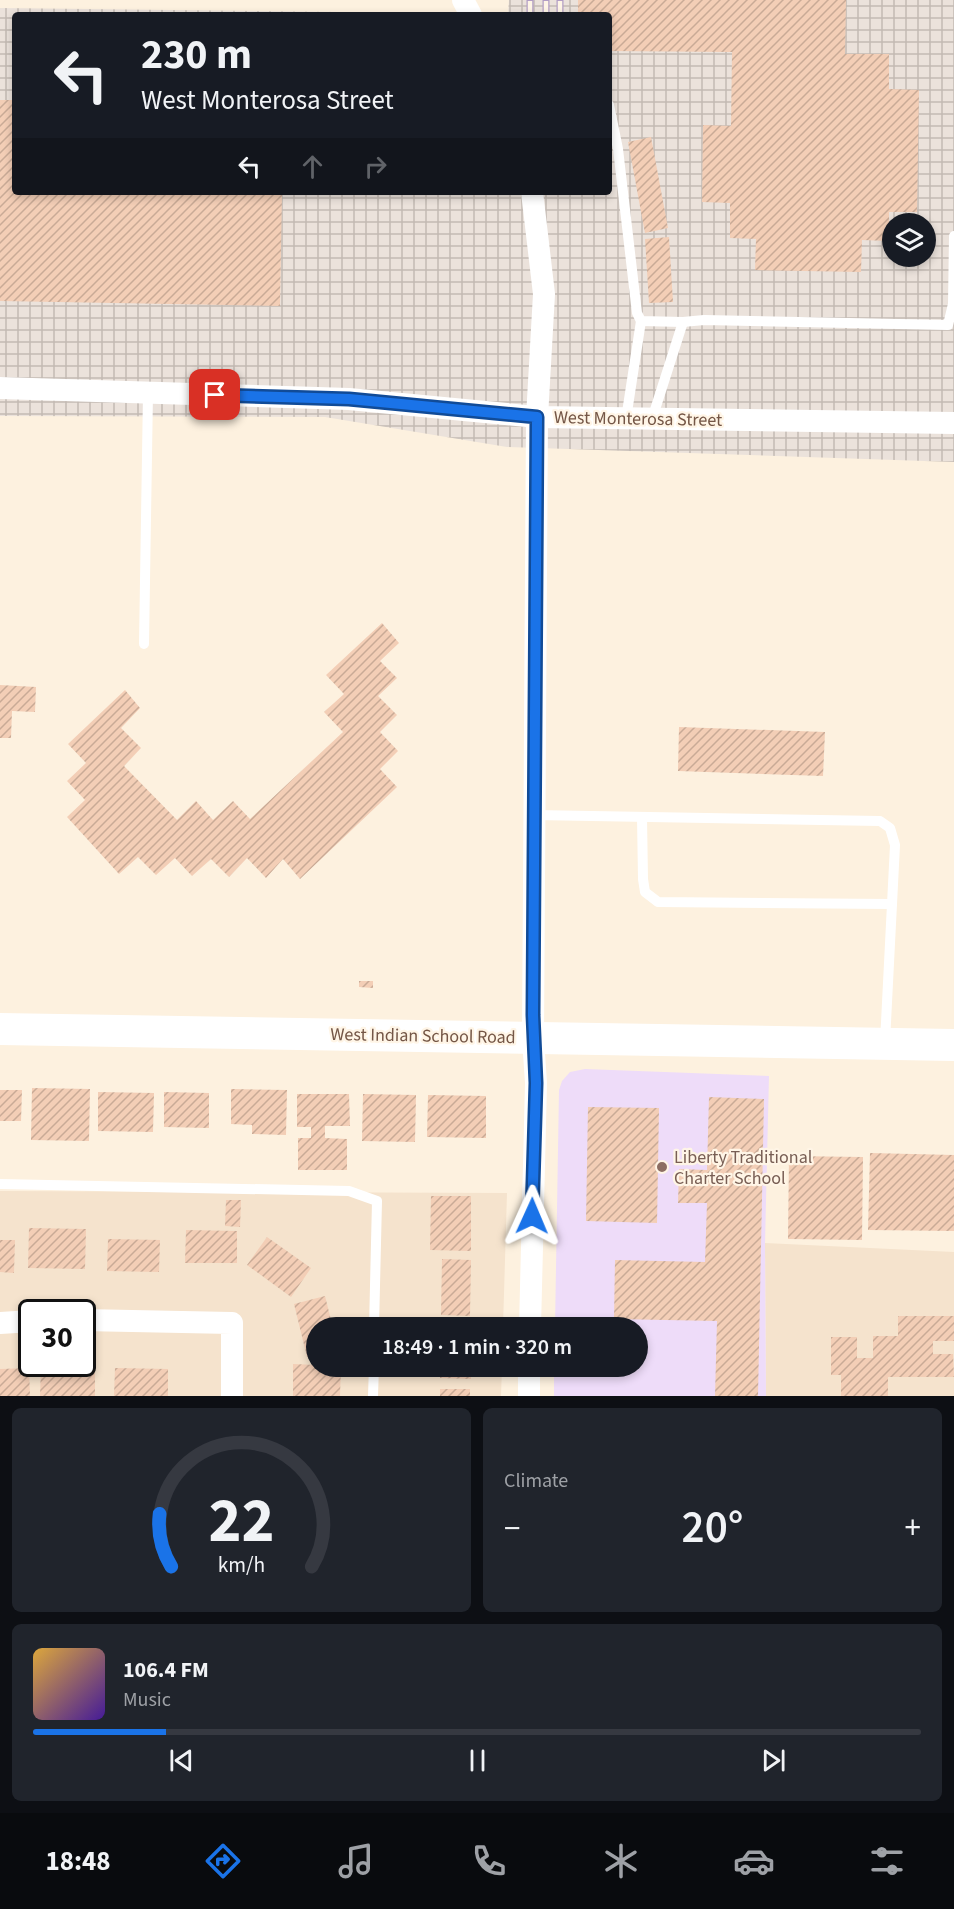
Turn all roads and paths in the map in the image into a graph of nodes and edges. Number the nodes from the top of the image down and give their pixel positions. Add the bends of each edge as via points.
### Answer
1 (612, 120) edge
2 (532, 195) edge
3 (954, 236) edge
4 (641, 321) junction
5 (683, 322) junction
6 (951, 325) edge
7 (0, 388) edge
8 (148, 393) junction
9 (537, 417) junction
10 (626, 419) junction
11 (652, 419) junction
12 (954, 423) edge
13 (144, 644) dead end
14 (534, 815) junction
15 (642, 817) junction
16 (892, 904) junction
17 (0, 1029) edge
18 (533, 1038) junction
19 (885, 1044) junction
20 (954, 1045) edge
21 (0, 1184) edge
22 (374, 1317) edge
23 (530, 1317) edge
24 (96, 1320) edge
25 (18, 1322) edge
26 (0, 1323) edge
27 (374, 1377) edge
28 (529, 1377) edge
29 (232, 1396) edge
30 (373, 1396) edge
31 (529, 1396) edge

1 - 4 lane
2 - 9 street via 544,294
3 - 6 lane
4 - 5 lane
4 - 10 lane
5 - 6 lane
5 - 11 lane
7 - 8 street, West Monterosa Street
8 - 9 street, West Monterosa Street via 349,399
8 - 13 lane
9 - 10 street, West Monterosa Street
9 - 14 street
10 - 11 street, West Monterosa Street
11 - 12 street, West Monterosa Street
14 - 15 lane
14 - 18 street
15 - 16 lane via 645,892 658,902
15 - 16 lane via 880,821 890,828 895,845
16 - 19 lane
17 - 18 main road, West Indian School Road
18 - 19 main road, West Indian School Road
18 - 23 street via 536,1083
19 - 20 main road, West Indian School Road
21 - 22 lane via 350,1191 376,1201
24 - 29 street via 232,1323
25 - 26 street
27 - 30 lane
28 - 31 street

